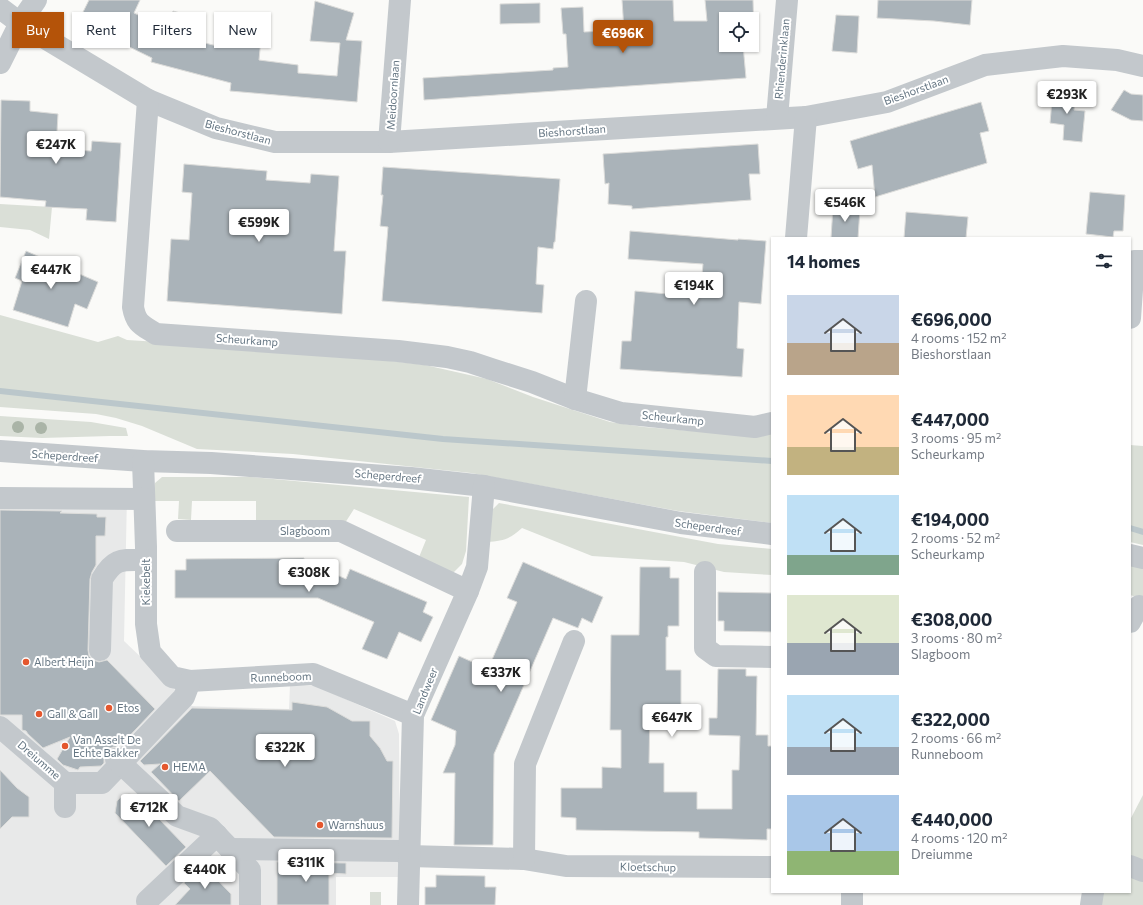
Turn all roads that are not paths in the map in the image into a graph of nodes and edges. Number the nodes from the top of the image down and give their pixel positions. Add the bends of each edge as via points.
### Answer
1 (36, 0) edge
2 (400, 0) edge
3 (787, 0) edge
4 (0, 8) edge
5 (28, 12) edge
6 (12, 17) edge
7 (12, 31) edge
8 (12, 39) edge
9 (0, 42) edge
10 (62, 48) edge
11 (0, 63) edge
12 (1143, 66) edge
13 (148, 100) junction
14 (806, 117) junction
15 (777, 118) junction
16 (389, 142) junction
17 (796, 237) edge
18 (1143, 261) edge
19 (586, 301) dead end
20 (1131, 304) edge
21 (1131, 321) edge
22 (1143, 322) edge
23 (575, 399) junction
24 (771, 423) edge
25 (0, 451) edge
26 (143, 461) junction
27 (484, 486) junction
28 (0, 498) edge
29 (144, 499) junction
30 (177, 531) dead end
31 (771, 534) edge
32 (1131, 555) edge
33 (1143, 558) edge
34 (146, 560) junction
35 (705, 572) dead end
36 (468, 591) junction
37 (574, 641) dead end
38 (100, 650) dead end
39 (771, 657) edge
40 (190, 681) junction
41 (413, 715) junction
42 (0, 727) edge
43 (123, 758) junction
44 (65, 783) junction
45 (65, 806) dead end
46 (223, 842) junction
47 (409, 856) junction
48 (524, 859) junction
49 (1131, 866) edge
50 (771, 867) edge
51 (1143, 870) edge
52 (852, 893) edge
53 (1093, 893) edge
54 (147, 901) dead end
55 (250, 905) edge
56 (408, 905) edge
57 (852, 905) edge
58 (1091, 905) edge

1 - 5 street
2 - 16 street, Meidoornlaan
3 - 15 street, Rhienderinklaan
4 - 6 street, Bieshorstlaan
7 - 9 street
8 - 11 street
10 - 13 street, Bieshorstlaan
12 - 14 street, Bieshorstlaan via 1118,60 1063,56 985,65 887,102
13 - 16 street, Bieshorstlaan via 216,128 275,142
13 - 23 street, Scheurkamp via 133,307 135,318 143,326 156,334 398,351 447,357 525,380
14 - 15 street, Bieshorstlaan
14 - 17 street
15 - 16 street, Bieshorstlaan
18 - 20 street via 1134,261
19 - 23 street
21 - 22 street
23 - 24 street, Scheurkamp via 621,413 756,427
25 - 26 street, Scheperdreef
26 - 27 street, Scheperdreef via 211,463
26 - 29 street, Kiekebelt
27 - 31 street, Scheperdreef via 681,524
27 - 36 street, Landweer via 477,567
28 - 29 street
29 - 34 street, Kiekebelt
30 - 36 street, Slagboom via 341,531
32 - 33 street
34 - 38 street via 121,560 114,563 102,579
34 - 40 street, Kiekebelt via 146,624 150,652 172,677
35 - 39 street via 705,648 716,656
36 - 41 street, Landweer
37 - 48 street via 525,764
40 - 41 street, Runneboom via 313,674
40 - 43 street, Dreiumme via 184,697
41 - 47 street, Landweer
42 - 44 street, Dreiumme
43 - 44 street, Dreiumme via 102,783
43 - 46 street via 177,816 210,828
44 - 45 street
46 - 47 street, Kloetschup via 400,851
46 - 54 street
46 - 55 street via 250,870
47 - 48 street, Kloetschup
47 - 56 street, Landweer
48 - 50 street, Kloetschup via 566,866
49 - 51 street
52 - 57 street
53 - 58 street

